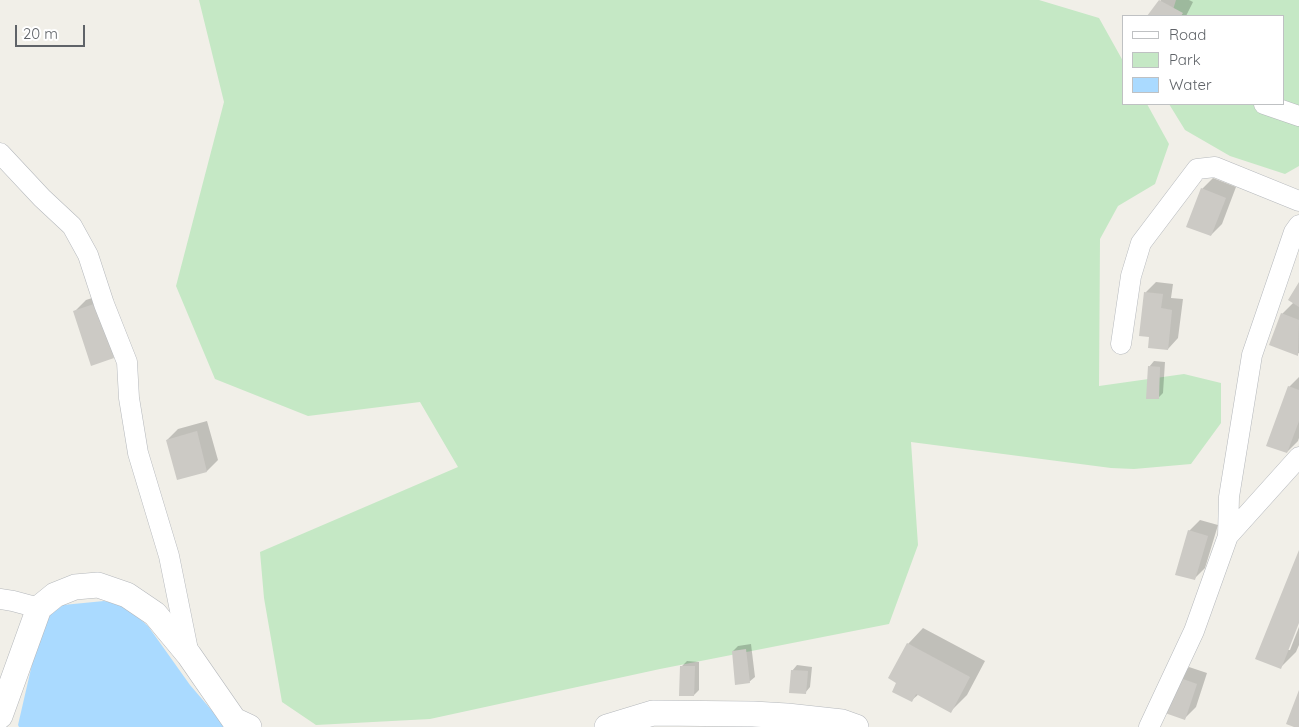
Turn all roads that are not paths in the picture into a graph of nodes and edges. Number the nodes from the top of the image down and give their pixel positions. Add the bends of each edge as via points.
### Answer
1 (1267, 105) edge
2 (1299, 116) edge
3 (0, 153) edge
4 (1299, 200) edge
5 (1299, 225) edge
6 (1121, 344) dead end
7 (1299, 457) edge
8 (1228, 536) junction
9 (0, 600) edge
10 (39, 608) junction
11 (189, 655) junction
12 (0, 716) edge
13 (250, 727) edge
14 (607, 727) edge
15 (856, 727) edge
16 (1150, 727) edge

1 - 2 street
3 - 11 street via 72,226 88,255 127,362 138,453 169,556
4 - 6 street via 1215,166 1197,169 1141,243 1131,276
5 - 8 street via 1252,355 1229,497
7 - 8 street
8 - 16 street via 1194,632
9 - 10 street
10 - 11 street via 55,595 75,587 98,585 127,595 155,614
10 - 12 street
11 - 13 street via 234,720
14 - 15 street via 653,714 753,714 842,722

